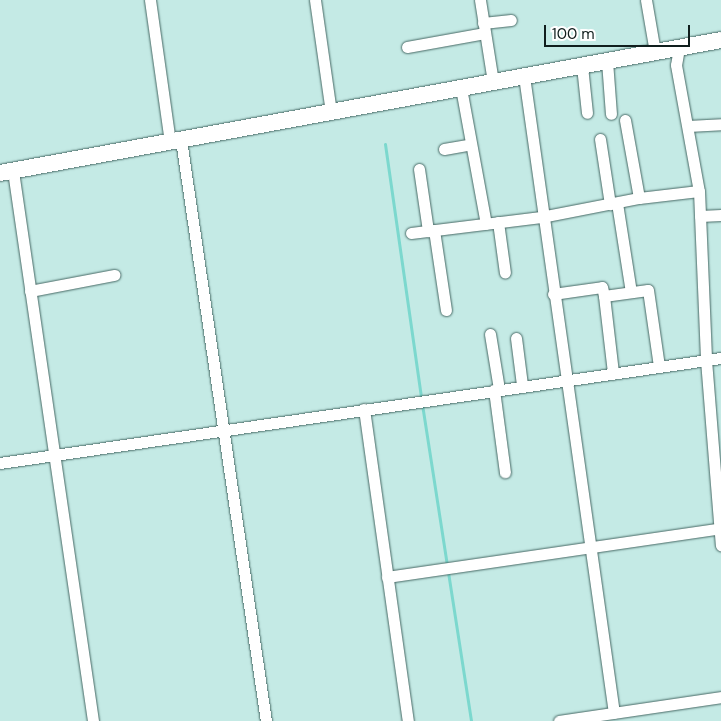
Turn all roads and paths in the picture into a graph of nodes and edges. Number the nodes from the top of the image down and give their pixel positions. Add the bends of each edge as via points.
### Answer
1 (150, 0) edge
2 (315, 0) edge
3 (480, 0) edge
4 (646, 0) edge
5 (511, 20) dead end
6 (484, 28) junction
7 (721, 40) edge
8 (407, 46) dead end
9 (679, 48) junction
10 (655, 52) junction
11 (607, 61) junction
12 (582, 66) junction
13 (524, 76) junction
14 (493, 82) junction
15 (462, 88) junction
16 (331, 113) junction
17 (588, 113) dead end
18 (611, 114) dead end
19 (625, 120) dead end
20 (721, 124) edge
21 (688, 126) junction
22 (600, 138) dead end
23 (176, 141) junction
24 (471, 144) junction
25 (444, 149) dead end
26 (419, 170) dead end
27 (6, 172) edge
28 (699, 191) junction
29 (639, 198) junction
30 (613, 203) junction
31 (721, 215) edge
32 (700, 216) junction
33 (541, 217) junction
34 (492, 223) junction
35 (431, 230) junction
36 (410, 233) dead end
37 (505, 273) dead end
38 (114, 275) dead end
39 (30, 291) junction
40 (631, 292) junction
41 (553, 294) junction
42 (604, 296) junction
43 (446, 310) dead end
44 (490, 334) dead end
45 (516, 338) dead end
46 (721, 358) edge
47 (706, 360) junction
48 (659, 366) junction
49 (613, 372) junction
50 (566, 379) junction
51 (522, 386) junction
52 (497, 389) junction
53 (364, 409) junction
54 (224, 430) junction
55 (54, 455) junction
56 (0, 463) edge
57 (505, 472) dead end
58 (720, 528) edge
59 (721, 545) edge
60 (591, 547) junction
61 (387, 577) junction
62 (721, 697) edge
63 (614, 713) junction
64 (93, 721) edge
65 (266, 721) edge
66 (408, 721) edge
67 (559, 721) edge

1 - 23 street
2 - 16 street
3 - 6 street
4 - 10 street
5 - 6 street
6 - 8 street
6 - 14 street
7 - 9 street
9 - 10 street
9 - 21 street via 676,65
10 - 11 street
11 - 12 street
11 - 18 street
12 - 13 street
12 - 17 street
13 - 14 street
13 - 33 street
14 - 15 street
15 - 16 street
15 - 24 street
16 - 23 street
19 - 29 street
20 - 21 street
21 - 28 street
22 - 30 street
23 - 27 street
23 - 54 street
24 - 25 street
24 - 34 street
26 - 35 street
27 - 39 street
28 - 29 street
28 - 32 street
29 - 30 street
30 - 33 street
30 - 40 street
31 - 32 street
32 - 47 street
33 - 34 street
33 - 41 street
34 - 35 street
34 - 37 street
35 - 36 street
35 - 43 street
38 - 39 street
39 - 55 street
40 - 42 street
40 - 48 street via 648,290
41 - 42 street via 602,287
41 - 50 street
42 - 49 street
44 - 52 street
45 - 51 street
46 - 47 street
47 - 48 street
47 - 58 street
48 - 49 street
49 - 50 street
50 - 51 street
50 - 60 street
51 - 52 street
52 - 53 street
52 - 57 street
53 - 54 street
53 - 61 street
54 - 55 street
54 - 65 street
55 - 56 street
55 - 64 street
58 - 59 street
58 - 60 street
60 - 61 street
60 - 63 street
61 - 66 street
62 - 63 street
63 - 67 street

